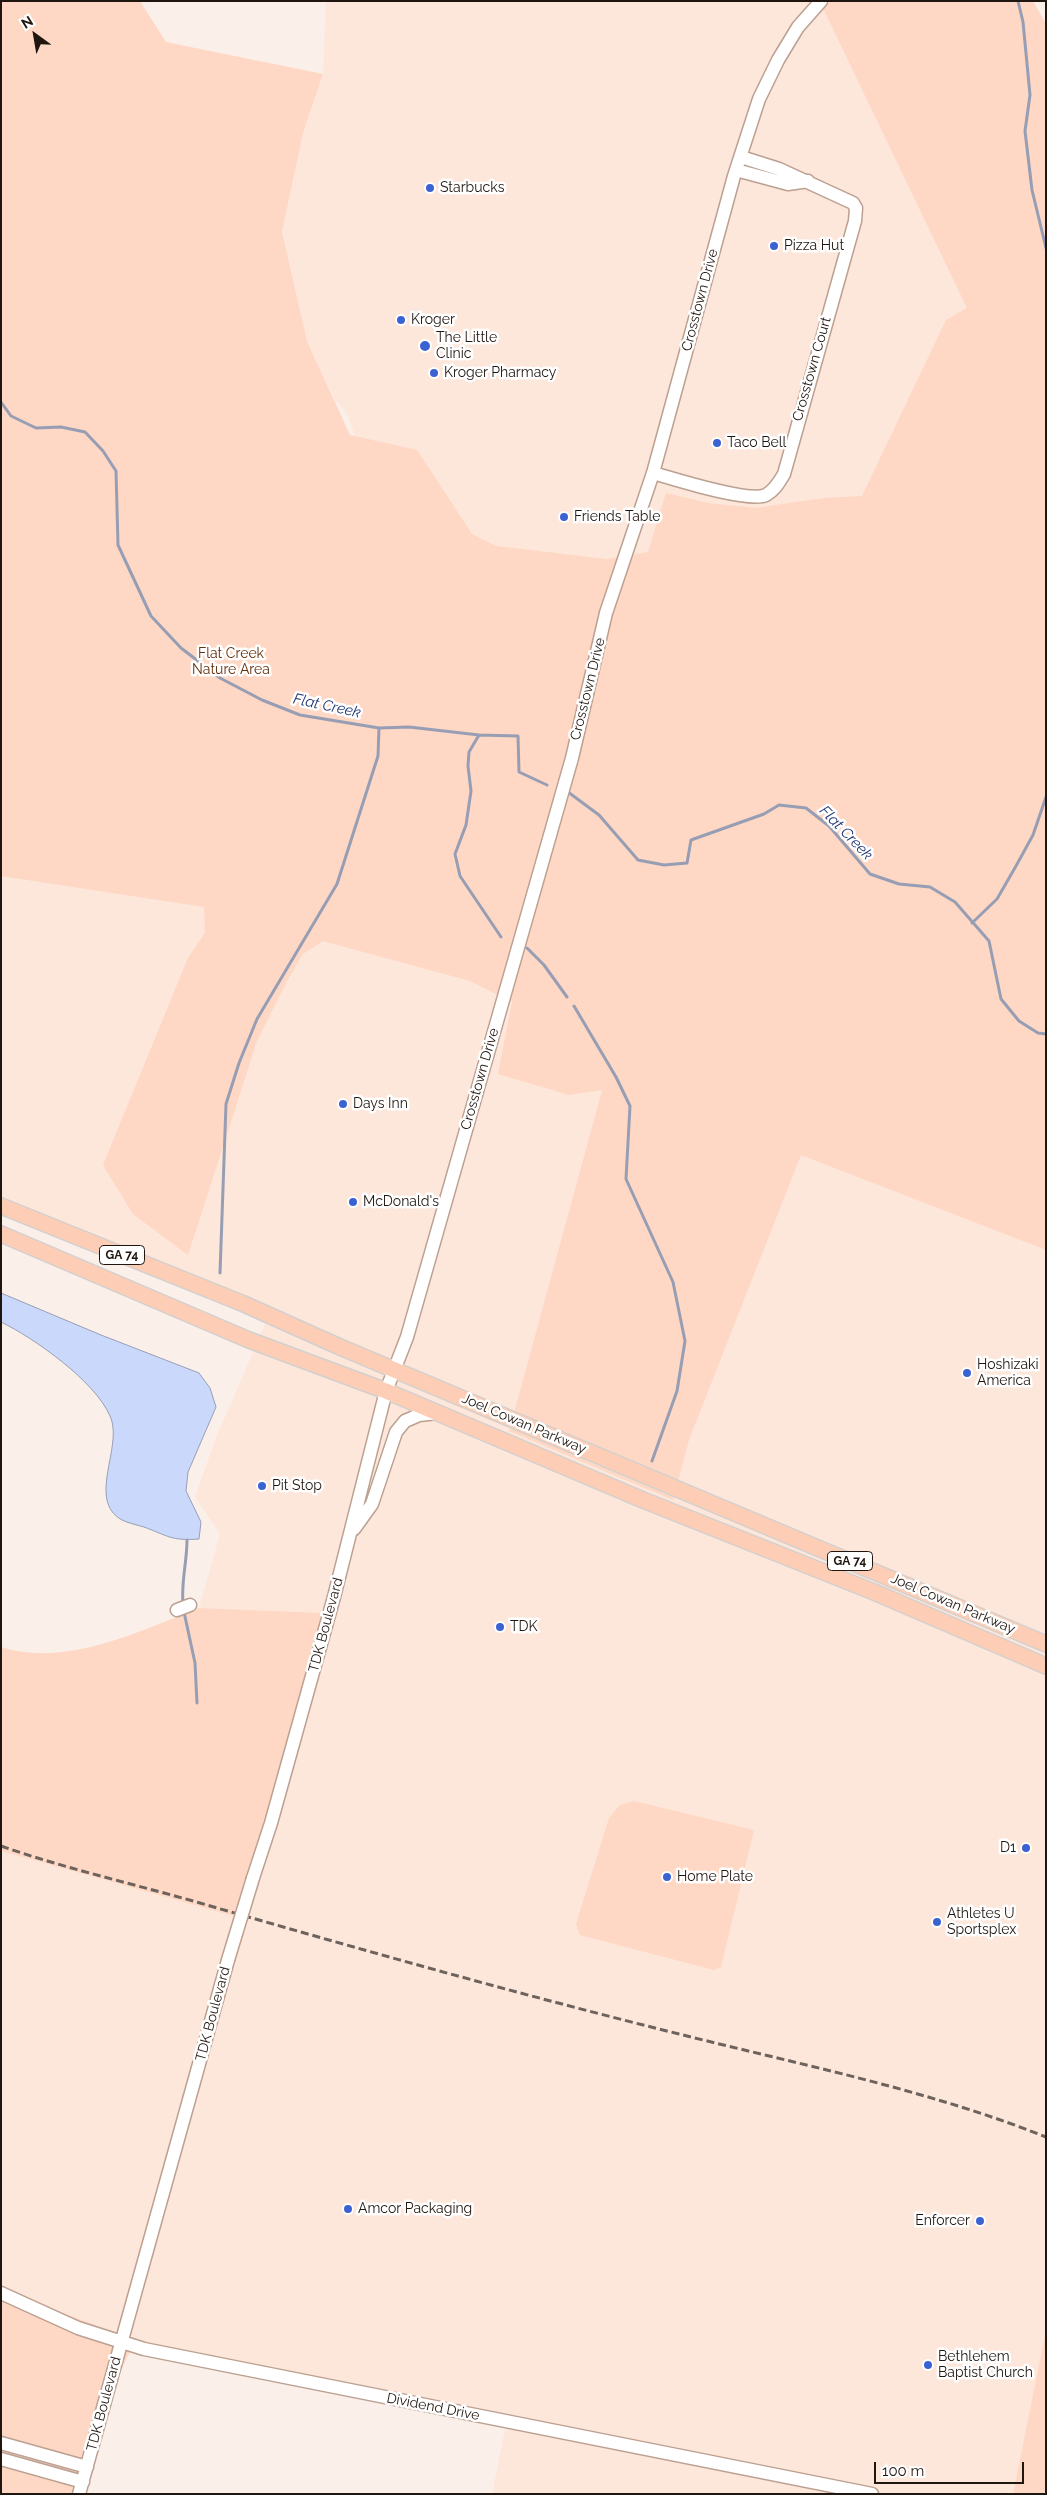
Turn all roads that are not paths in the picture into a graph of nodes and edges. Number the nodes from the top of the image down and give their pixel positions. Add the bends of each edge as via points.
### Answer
1 (821, 1) edge
2 (741, 157) junction
3 (736, 170) junction
4 (808, 181) junction
5 (653, 473) junction
6 (1, 1206) edge
7 (1, 1234) edge
8 (395, 1370) junction
9 (386, 1391) junction
10 (437, 1413) junction
11 (350, 1535) junction
12 (190, 1605) dead end
13 (177, 1610) dead end
14 (1046, 1644) edge
15 (1046, 1666) edge
16 (1, 2293) edge
17 (121, 2341) junction
18 (1, 2443) edge
19 (1, 2459) edge
20 (87, 2468) junction
21 (81, 2488) edge
22 (872, 2494) edge

1 - 2 street, Crosstown Drive via 798,27 778,60 759,99
2 - 3 street, Crosstown Drive
2 - 4 street, Crosstown Court
3 - 4 street, Crosstown Court via 788,184
3 - 5 street, Crosstown Drive
4 - 5 street, Crosstown Court via 853,203 856,208 784,474 777,487 765,496 746,497
5 - 8 street, Crosstown Drive via 606,613 572,758
6 - 8 main road, Joel Cowan Parkway / GA 74 via 244,1304
7 - 9 main road, Joel Cowan Parkway / GA 74 via 249,1340
8 - 9 street, Crosstown Drive
8 - 14 main road, Joel Cowan Parkway / GA 74
9 - 10 main road, Joel Cowan Parkway / GA 74
9 - 11 street, TDK Boulevard
10 - 11 street, TDK Boulevard via 405,1421 396,1432 372,1504
10 - 15 main road, Joel Cowan Parkway / GA 74
11 - 17 street, TDK Boulevard, bridge via 271,1823 228,1960
12 - 13 street
16 - 17 street, Dividend Drive via 78,2328
17 - 20 street, TDK Boulevard
17 - 22 street, Dividend Drive via 181,2357
18 - 20 street
19 - 21 street
20 - 21 street, TDK Boulevard

